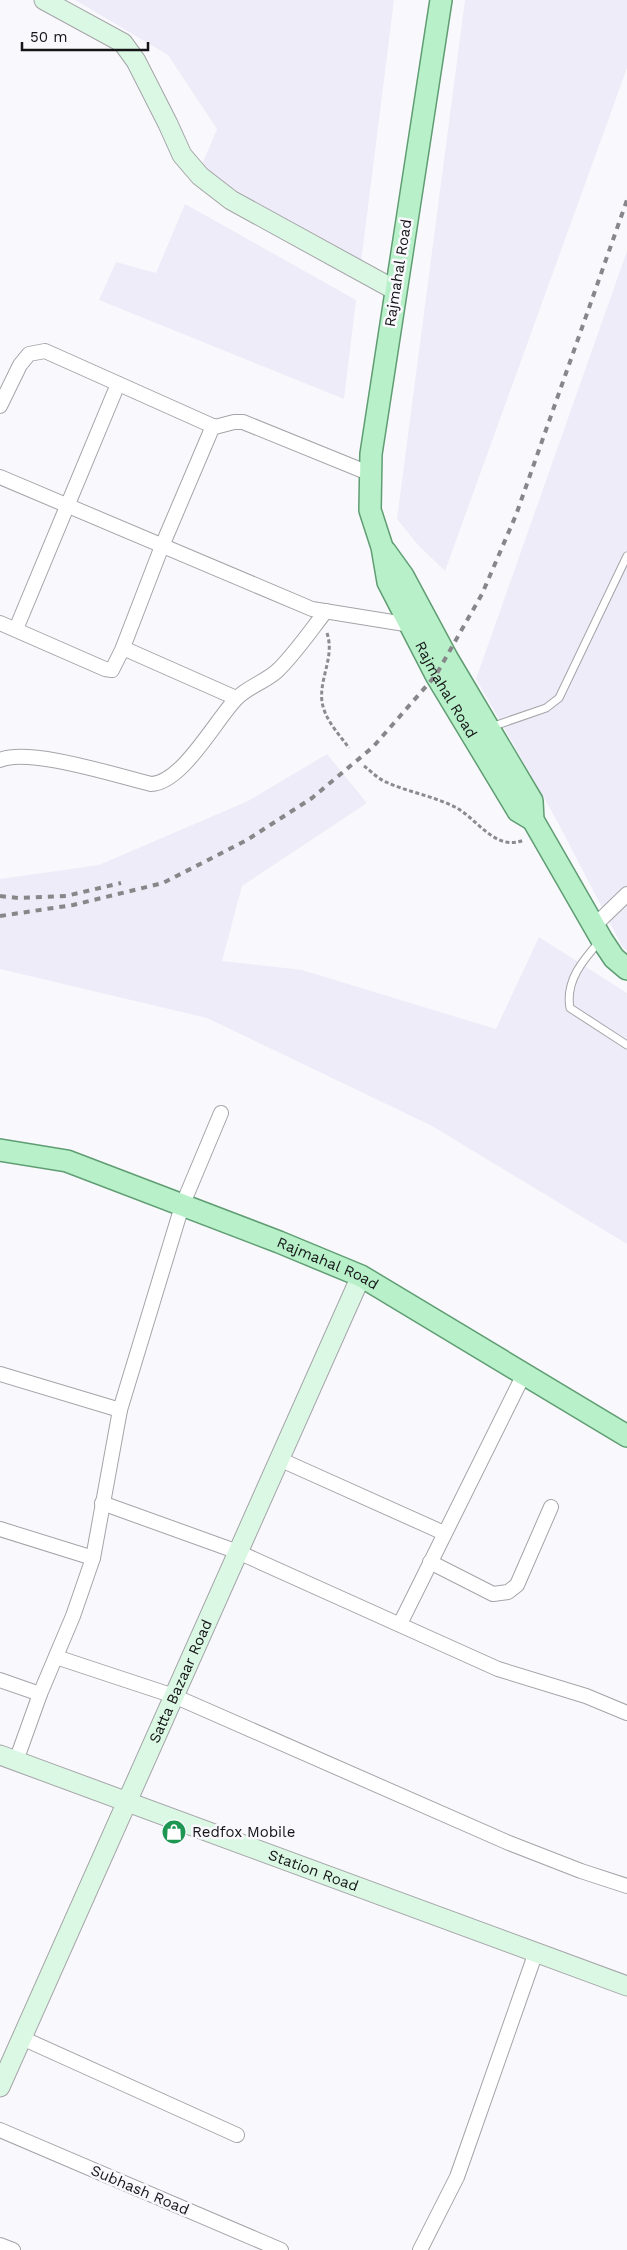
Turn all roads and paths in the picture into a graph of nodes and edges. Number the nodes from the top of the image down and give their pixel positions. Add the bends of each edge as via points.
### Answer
1 (44, 0) edge
2 (441, 0) edge
3 (395, 290) junction
4 (118, 384) junction
5 (0, 405) edge
6 (213, 426) junction
7 (371, 474) junction
8 (0, 477) edge
9 (66, 506) junction
10 (162, 546) junction
11 (382, 547) junction
12 (627, 556) edge
13 (323, 615) junction
14 (0, 623) edge
15 (411, 625) junction
16 (16, 629) junction
17 (123, 648) junction
18 (236, 698) junction
19 (488, 728) junction
20 (350, 748) dead end
21 (0, 760) edge
22 (364, 766) dead end
23 (537, 827) junction
24 (627, 894) edge
25 (598, 932) junction
26 (627, 969) edge
27 (627, 1045) edge
28 (221, 1114) dead end
29 (0, 1150) edge
30 (182, 1206) junction
31 (361, 1276) junction
32 (0, 1374) edge
33 (524, 1374) junction
34 (120, 1410) junction
35 (627, 1436) edge
36 (279, 1459) junction
37 (102, 1503) junction
38 (551, 1507) dead end
39 (0, 1529) edge
40 (444, 1533) junction
41 (238, 1552) junction
42 (93, 1558) junction
43 (430, 1562) junction
44 (400, 1624) junction
45 (56, 1657) junction
46 (0, 1680) edge
47 (40, 1694) junction
48 (174, 1696) junction
49 (627, 1713) edge
50 (8, 1758) edge
51 (126, 1801) junction
52 (627, 1886) edge
53 (536, 1952) junction
54 (627, 1986) edge
55 (22, 2038) junction
56 (0, 2087) edge
57 (0, 2130) edge
58 (237, 2135) dead end
59 (0, 2245) edge
60 (13, 2250) edge
61 (281, 2250) edge
62 (420, 2250) edge

1 - 3 street via 123,43 136,61 182,155 200,176 231,200
2 - 3 main road, Rajmahal Road
3 - 7 main road, Rajmahal Road via 371,454
4 - 5 street via 53,354 36,351 20,365
4 - 6 street
4 - 9 street
6 - 7 street via 243,422
6 - 10 street
7 - 11 main road, Rajmahal Road via 370,510
8 - 9 street
9 - 10 street
9 - 16 street
10 - 13 street
10 - 17 street
11 - 15 main road, Rajmahal Road via 388,582
11 - 19 main road, Rajmahal Road via 403,576
12 - 19 lane via 559,698 546,708
13 - 15 street
13 - 18 street via 277,671
13 - 20 path via 330,643 322,702 330,723
14 - 16 street
15 - 23 main road, Rajmahal Road via 436,675 518,811
16 - 17 street via 105,669 112,670
17 - 18 street
18 - 21 street via 204,741 161,784 20,755
19 - 23 main road, Rajmahal Road via 532,801
22 - 23 path via 384,782 457,808 502,842 514,844
23 - 25 main road, Rajmahal Road
24 - 25 street
25 - 26 main road, Rajmahal Road via 614,958
25 - 27 lane via 570,987 570,1008
28 - 30 street
29 - 30 main road, Rajmahal Road via 67,1161
30 - 31 main road, Rajmahal Road
30 - 34 street
31 - 33 main road, Rajmahal Road
31 - 36 street, Satta Bazaar Road
32 - 34 street
33 - 35 main road, Rajmahal Road
33 - 40 street
34 - 37 street
36 - 40 street
36 - 41 street, Satta Bazaar Road
37 - 41 street
37 - 42 street
38 - 43 street via 517,1585 508,1592 493,1594
39 - 42 street
40 - 43 street
41 - 44 street
41 - 48 street, Satta Bazaar Road
42 - 45 street
43 - 44 street
44 - 49 street via 498,1668 586,1696
45 - 47 street
45 - 48 street
46 - 47 street
47 - 50 street
48 - 51 street, Satta Bazaar Road
48 - 52 street via 509,1843
50 - 51 street, Station Road
51 - 53 street, Station Road
51 - 55 street, Satta Bazaar Road
53 - 54 street, Station Road
53 - 62 street via 457,2177
55 - 56 street, Satta Bazaar Road
55 - 58 street
57 - 61 street, Subhash Road
59 - 60 street

